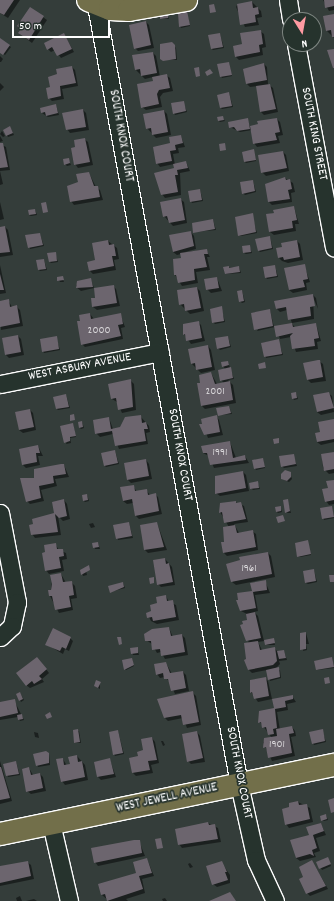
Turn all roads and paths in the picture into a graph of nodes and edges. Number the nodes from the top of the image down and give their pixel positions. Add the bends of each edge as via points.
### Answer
1 (186, 0) edge
2 (288, 0) edge
3 (92, 2) edge
4 (290, 12) edge
5 (297, 52) edge
6 (334, 247) edge
7 (160, 352) junction
8 (0, 384) edge
9 (0, 513) edge
10 (0, 637) edge
11 (334, 765) edge
12 (240, 784) junction
13 (51, 823) junction
14 (0, 834) edge
15 (69, 901) edge
16 (275, 901) edge

1 - 3 main road via 129,10 110,9
2 - 4 street
3 - 7 street, SOUTH KNOX COURT
5 - 6 street, SOUTH KING STREET
7 - 8 street, WEST ASBURY AVENUE
7 - 12 street, SOUTH KNOX COURT
9 - 10 street via 17,602 12,626
11 - 12 main road, WEST JEWELL AVENUE
12 - 13 main road, WEST JEWELL AVENUE
12 - 16 street, SOUTH KNOX COURT via 256,860
13 - 14 main road, WEST JEWELL AVENUE
13 - 15 street

